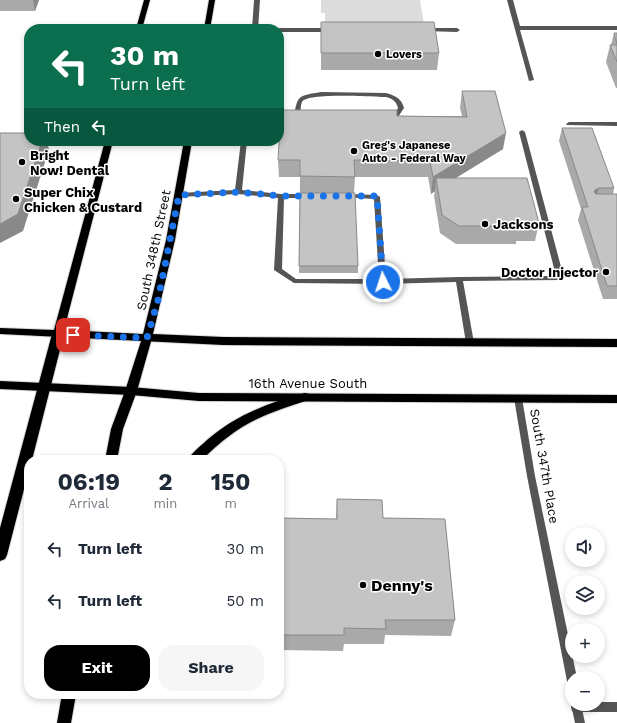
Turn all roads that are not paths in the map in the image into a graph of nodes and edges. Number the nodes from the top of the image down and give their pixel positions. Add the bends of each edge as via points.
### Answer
1 (147, 0) edge
2 (212, 0) edge
3 (257, 0) edge
4 (510, 0) edge
5 (140, 24) edge
6 (208, 24) edge
7 (255, 24) edge
8 (517, 28) junction
9 (617, 28) edge
10 (284, 30) edge
11 (339, 30) edge
12 (418, 30) edge
13 (457, 30) dead end
14 (531, 80) dead end
15 (304, 118) edge
16 (379, 119) edge
17 (569, 124) dead end
18 (617, 124) edge
19 (522, 132) dead end
20 (108, 146) edge
21 (187, 146) edge
22 (243, 146) edge
23 (238, 192) junction
24 (179, 195) junction
25 (281, 196) junction
26 (321, 196) edge
27 (337, 196) edge
28 (459, 279) junction
29 (383, 282) junction
30 (0, 331) edge
31 (58, 334) junction
32 (147, 338) junction
33 (470, 343) junction
34 (617, 343) edge
35 (0, 385) edge
36 (45, 386) junction
37 (131, 391) junction
38 (305, 397) junction
39 (518, 398) junction
40 (617, 399) edge
41 (27, 455) edge
42 (112, 455) edge
43 (199, 455) edge
44 (24, 465) edge
45 (0, 555) edge
46 (570, 671) edge
47 (68, 699) edge
48 (605, 706) edge
49 (617, 707) edge
50 (577, 711) edge
51 (64, 723) edge
52 (580, 723) edge

1 - 5 main road
2 - 6 main road
3 - 7 street
4 - 8 street
8 - 9 street
8 - 14 street
10 - 11 street
12 - 13 street
15 - 16 street via 294,118 299,102 304,97 314,94 394,97 401,108 399,114
17 - 18 street
19 - 28 street via 560,278
20 - 31 main road
21 - 24 main road, South 348th Street
22 - 23 street
23 - 24 street
23 - 25 street
24 - 32 main road, South 348th Street via 158,300
25 - 26 street
25 - 29 street via 278,270 294,281
27 - 29 street via 377,196
28 - 29 street
28 - 33 street
30 - 31 main road
31 - 32 main road
31 - 36 highway
32 - 33 main road
32 - 37 highway, South 348th Street
33 - 34 main road
35 - 36 main road, 16th Avenue South
36 - 37 main road, 16th Avenue South
36 - 41 highway
37 - 38 main road, 16th Avenue South via 199,397
37 - 42 highway, South 348th Street via 117,429
38 - 39 main road, 16th Avenue South
38 - 43 highway via 274,405 233,425
39 - 40 main road, 16th Avenue South
39 - 46 street, South 347th Place
44 - 45 highway
47 - 51 highway
48 - 49 street
50 - 52 street

